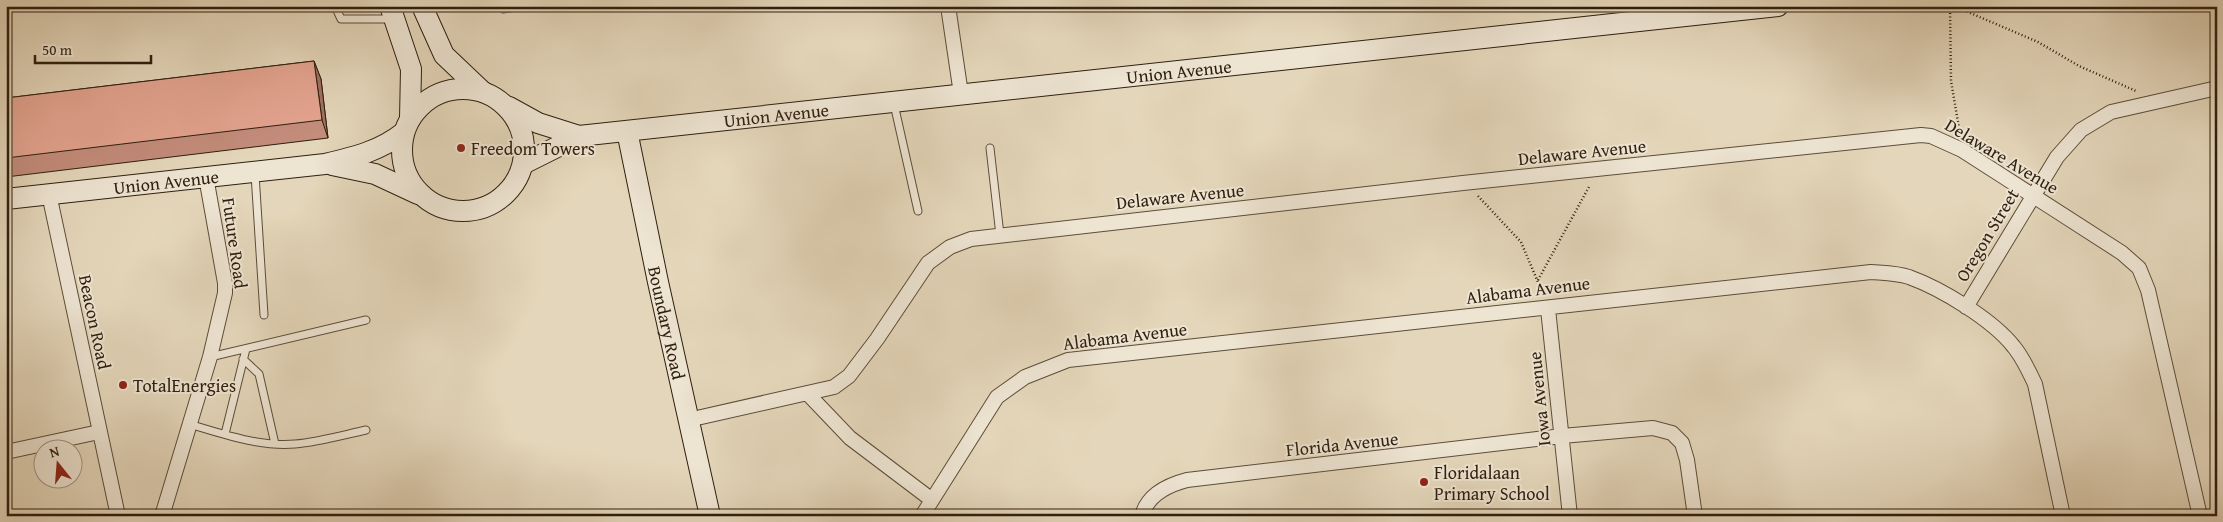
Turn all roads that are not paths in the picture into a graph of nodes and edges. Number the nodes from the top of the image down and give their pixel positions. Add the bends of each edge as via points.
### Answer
1 (335, 6) edge
2 (422, 6) edge
3 (499, 6) edge
4 (526, 6) edge
5 (948, 6) edge
6 (1778, 6) edge
7 (392, 13) edge
8 (2217, 88) edge
9 (484, 93) junction
10 (961, 94) junction
11 (894, 101) junction
12 (502, 104) junction
13 (407, 126) junction
14 (627, 131) junction
15 (579, 136) junction
16 (990, 148) dead end
17 (325, 164) junction
18 (523, 164) junction
19 (255, 172) junction
20 (206, 177) junction
21 (49, 194) junction
22 (422, 196) junction
23 (2033, 196) junction
24 (6, 199) edge
25 (918, 211) dead end
26 (1000, 235) junction
27 (1966, 307) junction
28 (1548, 309) junction
29 (264, 315) dead end
30 (366, 320) dead end
31 (246, 349) junction
32 (210, 357) junction
33 (243, 359) junction
34 (807, 392) junction
35 (688, 420) junction
36 (189, 424) junction
37 (366, 430) dead end
38 (99, 432) junction
39 (225, 434) junction
40 (1562, 436) junction
41 (275, 444) junction
42 (6, 452) edge
43 (932, 500) junction
44 (118, 516) edge
45 (162, 516) edge
46 (710, 516) edge
47 (922, 516) edge
48 (1142, 516) edge
49 (1570, 516) edge
50 (1695, 516) edge
51 (2062, 516) edge
52 (2200, 516) edge

1 - 7 lane via 340,19
2 - 9 street via 444,55
3 - 4 lane via 505,9
5 - 10 street
6 - 10 street, Union Avenue
7 - 13 street via 411,69
8 - 23 street, Oregon Street via 2111,112 2081,130 2057,157
9 - 12 street
9 - 13 street via 450,90 434,96 420,106
10 - 11 street, Union Avenue
11 - 14 street, Union Avenue
11 - 25 lane
12 - 15 street, Union Avenue via 538,123
12 - 18 street via 514,116 521,131
13 - 17 street, Union Avenue via 386,146
13 - 22 street via 401,150 403,167 410,183
14 - 15 street, Union Avenue
14 - 35 street, Boundary Road
15 - 18 street, Union Avenue
16 - 26 lane
17 - 19 street, Union Avenue
17 - 22 street, Union Avenue via 375,174
18 - 22 street via 515,183 505,194 482,209 460,212 440,207
19 - 20 street, Union Avenue
19 - 29 lane
20 - 21 street, Union Avenue
20 - 32 street, Future Road via 225,287
21 - 24 street, Union Avenue
21 - 38 street, Beacon Road
23 - 26 street, Delaware Avenue via 1962,150 1931,136 1910,134
23 - 27 street, Oregon Street
23 - 52 street, Delaware Avenue via 2122,253 2139,268
26 - 34 street, Delaware Avenue via 971,239 939,253 916,278 849,376 834,387
27 - 28 street, Alabama Avenue via 1908,277 1871,272
27 - 51 street, Alabama Avenue via 2003,335 2028,368 2040,406
28 - 40 street, Iowa Avenue
28 - 43 street, Alabama Avenue via 1055,364 1025,377 997,397
30 - 31 lane
31 - 32 lane
31 - 33 lane
32 - 36 street, Future Road
33 - 39 lane
33 - 41 lane via 259,374
34 - 35 street, Delaware Avenue
34 - 43 street via 850,438
35 - 46 street, Boundary Road
36 - 39 lane
36 - 45 street, Future Road
37 - 41 lane via 295,444
38 - 42 street
38 - 44 street, Beacon Road
39 - 41 lane
40 - 48 street, Florida Avenue via 1187,480 1170,484 1157,493
40 - 49 street, Iowa Avenue
40 - 50 street, Florida Avenue via 1653,428 1672,433 1678,437 1685,451
43 - 47 street, Alabama Avenue

